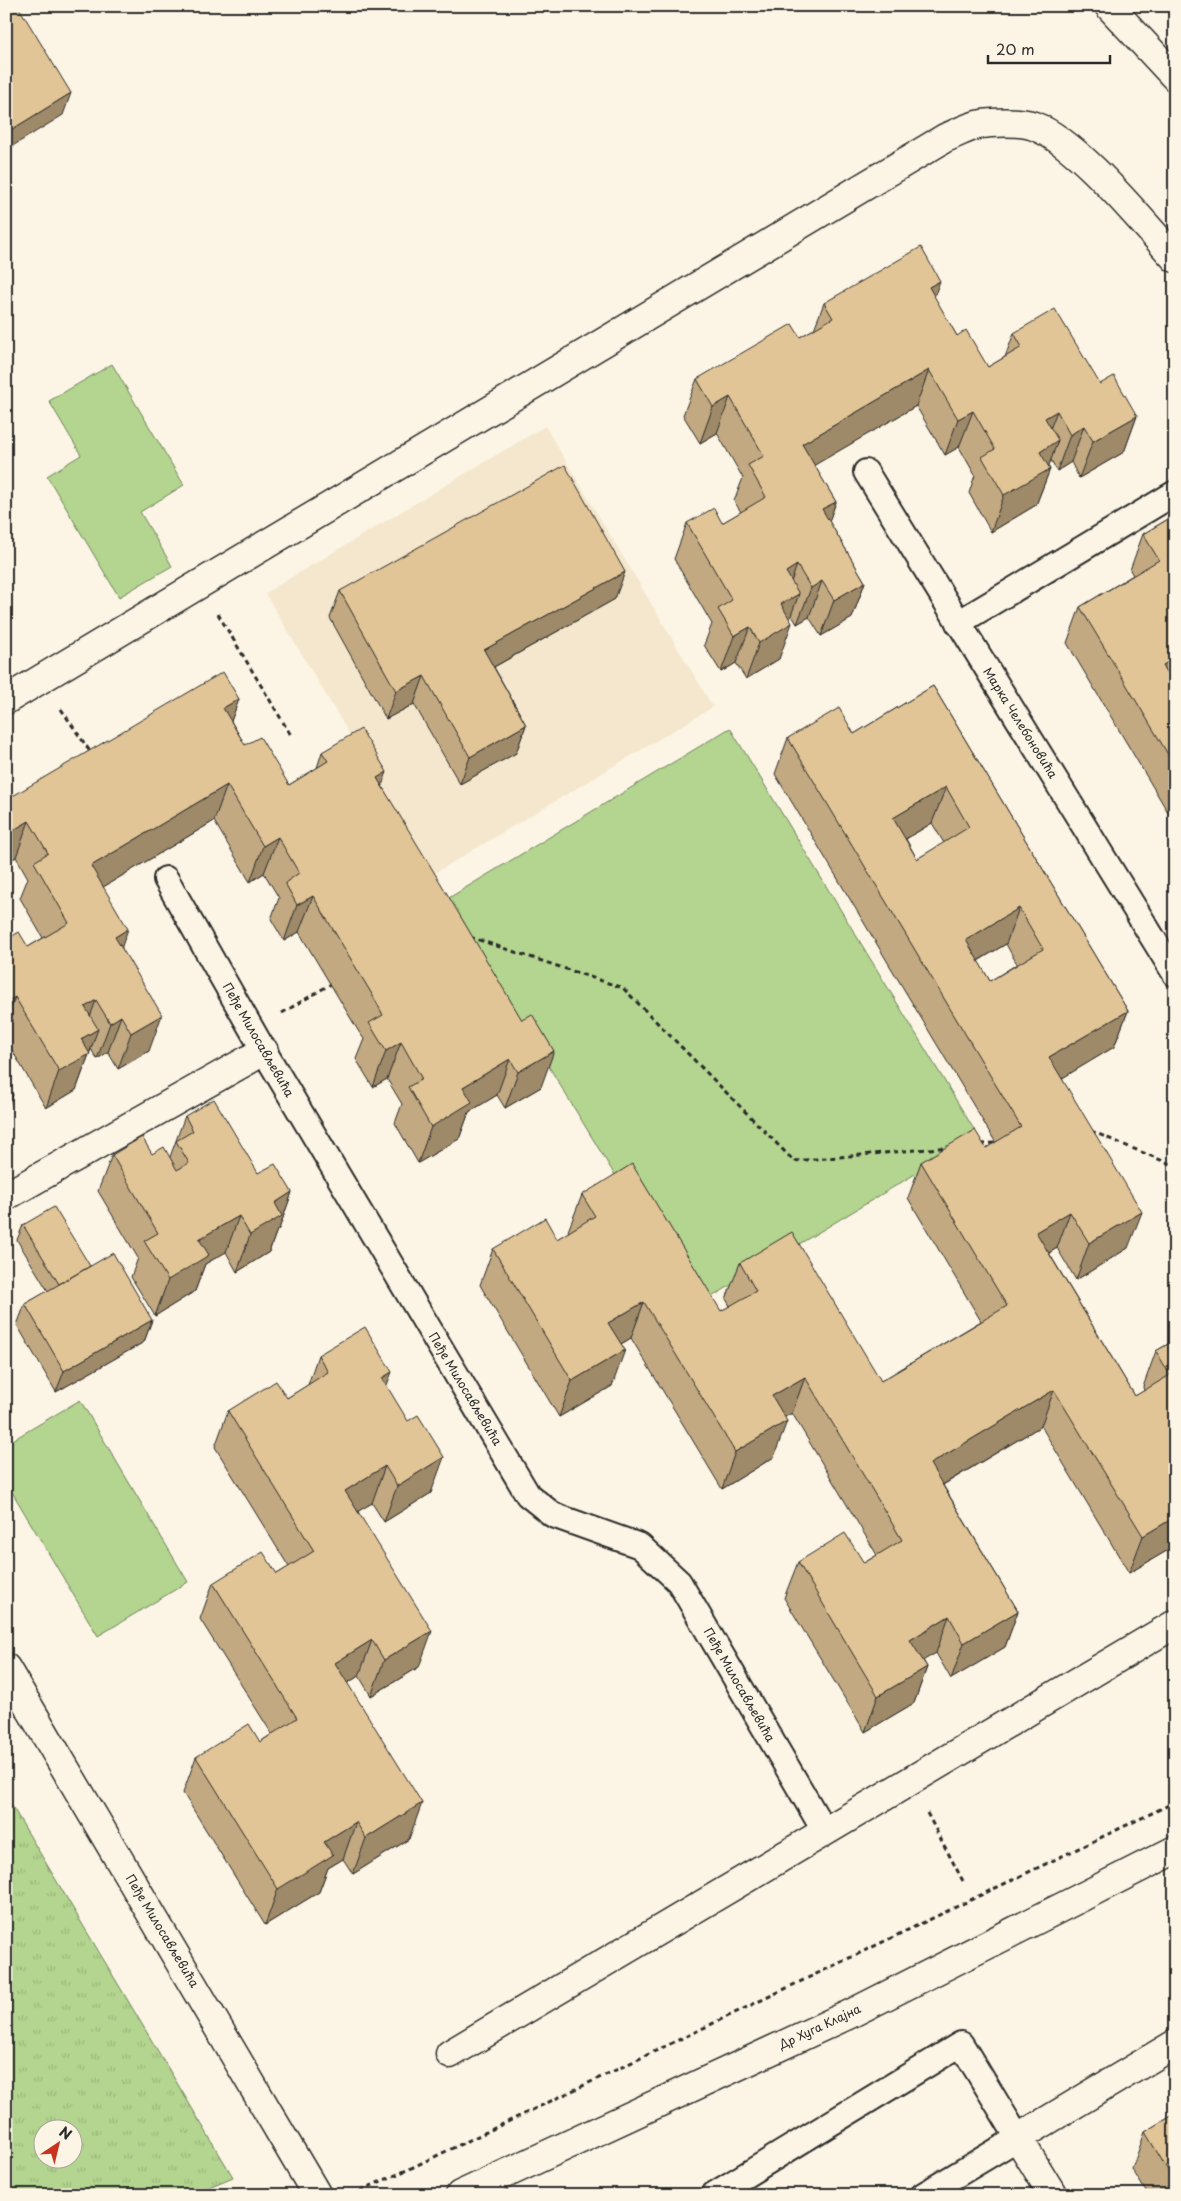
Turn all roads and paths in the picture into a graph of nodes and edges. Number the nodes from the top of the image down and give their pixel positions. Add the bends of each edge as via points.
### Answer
1 (1108, 6) edge
2 (1175, 77) edge
3 (1175, 258) edge
4 (866, 472) dead end
5 (1175, 493) edge
6 (199, 583) junction
7 (958, 623) junction
8 (40, 679) junction
9 (6, 700) edge
10 (292, 737) dead end
11 (93, 756) edge
12 (166, 879) dead end
13 (466, 936) edge
14 (1175, 974) edge
15 (331, 984) dead end
16 (258, 1041) junction
17 (1084, 1128) edge
18 (995, 1143) edge
19 (976, 1145) edge
20 (957, 1146) edge
21 (1175, 1166) edge
22 (6, 1196) edge
23 (1175, 1624) edge
24 (6, 1668) edge
25 (910, 1781) junction
26 (1175, 1802) edge
27 (825, 1832) junction
28 (1175, 1850) edge
29 (964, 1883) dead end
30 (1175, 2044) edge
31 (450, 2054) dead end
32 (1018, 2138) junction
33 (317, 2195) edge
34 (349, 2195) edge
35 (460, 2195) edge
36 (713, 2195) edge
37 (923, 2195) edge
38 (1053, 2195) edge

1 - 2 street
3 - 6 street via 1084,161 1055,136 1032,126 1013,123 976,125 945,138
4 - 7 lane, Марка Челебоновића
5 - 7 lane
6 - 8 street
6 - 10 path
7 - 14 lane, Марка Челебоновића
8 - 9 street
8 - 11 path
12 - 16 lane, Пеђе Милосављевића
13 - 20 path via 624,988 794,1161
15 - 16 path
16 - 22 street
16 - 27 lane, Пеђе Милосављевића via 528,1495 553,1515 640,1546 679,1582
17 - 21 path
18 - 19 path
23 - 25 street
24 - 33 street, Пеђе Милосављевића
25 - 27 street
25 - 29 path
26 - 34 path
27 - 31 street
28 - 35 street, Др Хуга Клајна via 850,2014
30 - 32 street
32 - 36 lane via 962,2044
32 - 37 lane
32 - 38 street

